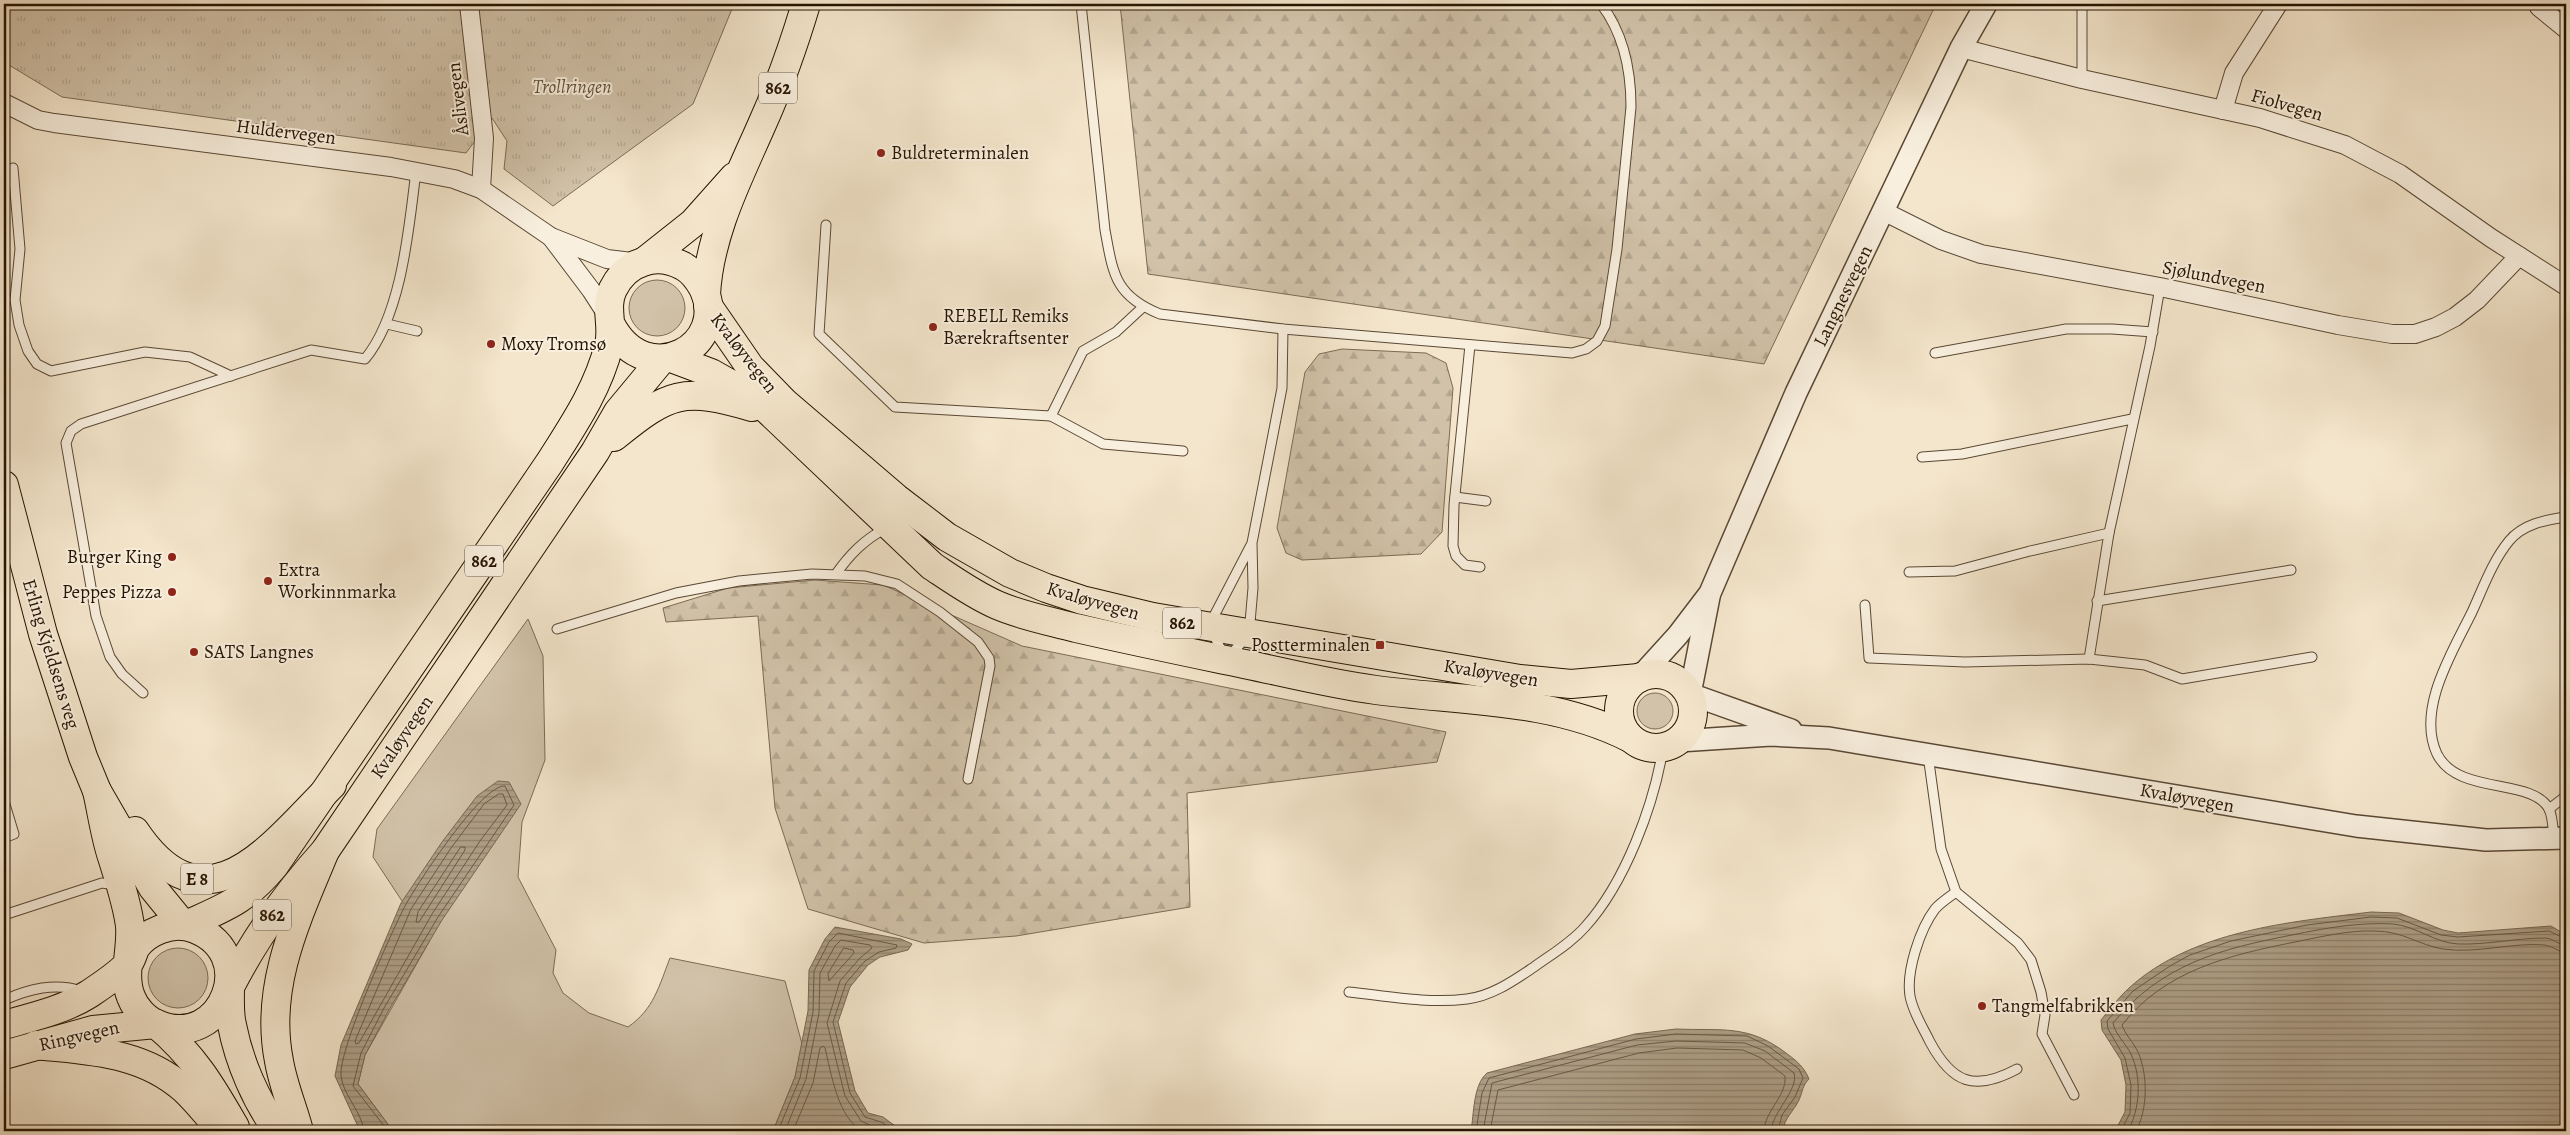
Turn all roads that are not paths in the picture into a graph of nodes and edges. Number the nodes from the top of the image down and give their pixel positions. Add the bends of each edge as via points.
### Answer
1 (469, 4) edge
2 (806, 4) edge
3 (1081, 4) edge
4 (1601, 4) edge
5 (1986, 4) edge
6 (2082, 4) edge
7 (2278, 4) edge
8 (2539, 7) dead end
9 (2566, 28) edge
10 (1961, 48) junction
11 (2082, 79) junction
12 (4, 103) edge
13 (2222, 110) junction
14 (13, 168) dead end
15 (742, 169) junction
16 (416, 170) junction
17 (481, 189) junction
18 (1883, 211) junction
19 (826, 225) dead end
20 (551, 237) junction
21 (2519, 256) junction
22 (643, 262) junction
23 (2566, 286) edge
24 (2160, 287) junction
25 (707, 300) junction
26 (1143, 307) junction
27 (610, 322) junction
28 (387, 324) junction
29 (1283, 329) junction
30 (417, 331) dead end
31 (2153, 332) junction
32 (1470, 345) junction
33 (1935, 353) dead end
34 (666, 359) junction
35 (231, 376) junction
36 (774, 416) junction
37 (1051, 416) junction
38 (2132, 418) junction
39 (1183, 451) dead end
40 (595, 452) junction
41 (1922, 457) dead end
42 (4, 485) edge
43 (1455, 497) junction
44 (1486, 501) dead end
45 (2566, 517) edge
46 (890, 525) junction
47 (2108, 533) junction
48 (1252, 543) junction
49 (1480, 567) dead end
50 (2291, 570) dead end
51 (1909, 572) dead end
52 (836, 574) junction
53 (1710, 593) junction
54 (2097, 600) junction
55 (1865, 605) dead end
56 (557, 628) dead end
57 (1211, 629) junction
58 (1249, 634) junction
59 (2312, 657) dead end
60 (2089, 659) junction
61 (1226, 660) junction
62 (1639, 678) junction
63 (142, 693) dead end
64 (1690, 694) junction
65 (1810, 736) junction
66 (1630, 738) junction
67 (1671, 744) junction
68 (1928, 755) junction
69 (83, 757) junction
70 (968, 779) dead end
71 (332, 785) junction
72 (97, 791) junction
73 (2566, 796) edge
74 (4, 801) edge
75 (2549, 809) junction
76 (4, 838) edge
77 (2560, 838) edge
78 (325, 851) junction
79 (122, 888) junction
80 (1956, 892) junction
81 (4, 915) edge
82 (184, 926) junction
83 (128, 964) junction
84 (230, 987) junction
85 (1349, 992) dead end
86 (89, 994) junction
87 (4, 1000) edge
88 (156, 1024) junction
89 (4, 1025) edge
90 (36, 1045) junction
91 (4, 1055) edge
92 (2017, 1069) dead end
93 (2074, 1096) dead end
94 (222, 1131) edge
95 (238, 1131) edge
96 (278, 1131) edge
97 (299, 1131) edge

1 - 17 street, Åslivegen via 484,138
2 - 15 main road, 862 via 784,71
3 - 26 lane via 1110,259 1128,296
4 - 32 lane via 1622,39 1631,89 1618,232 1604,326 1597,341 1572,353
5 - 10 street, Langnesvegen
6 - 11 lane
7 - 13 street via 2234,73
8 - 9 street
10 - 11 street, Fiolvegen
10 - 18 street, Langnesvegen
11 - 13 street, Fiolvegen
12 - 16 street, Huldervegen via 38,120 54,123
13 - 21 street, Fiolvegen via 2312,133 2370,156
14 - 35 lane via 20,249 15,300 28,351 37,364 51,371 145,352 190,357
15 - 22 main road, 862 via 693,223
15 - 25 main road, 862 via 712,252
16 - 17 street, Huldervegen
16 - 28 lane via 410,217
17 - 20 street, Huldervegen
18 - 24 street, Sjølundvegen via 1942,240 1982,254
18 - 53 street, Langnesvegen via 1796,393
19 - 37 lane via 819,334 895,407
20 - 22 street, Huldervegen via 607,259
20 - 27 street, Huldervegen via 591,290
21 - 23 street, Fiolvegen
21 - 24 street, Sjølundvegen via 2477,300 2455,317 2436,328 2415,334 2372,332
22 - 25 main road, 862 via 660,259 675,262 689,270 699,281
22 - 27 main road, 862 via 628,269 612,291
24 - 31 lane
25 - 34 main road, 862 via 703,333 684,353
25 - 57 main road, Kvaløyvegen / 862 via 725,334 766,386 896,498 976,556 1046,588 1117,610
26 - 29 lane via 1160,314
26 - 37 lane via 1116,332 1083,351
27 - 34 main road, 862 via 618,340 631,351 646,358
27 - 71 main road, Kvaløyvegen / 862 via 610,342 590,399
28 - 30 lane
28 - 35 lane via 365,359 311,350
29 - 32 lane
29 - 48 lane via 1282,388
31 - 33 lane via 2066,329
31 - 38 lane
32 - 43 lane
34 - 36 main road, Kvaløyvegen / 862 via 711,373 736,386
34 - 40 main road, Kvaløyvegen / 862 via 618,412
35 - 63 lane via 81,424 72,431 66,443 96,616 110,657
36 - 40 main road, 862 via 708,395 684,396 666,400 642,414
36 - 46 main road, Kvaløyvegen / 862
37 - 39 lane via 1103,444
38 - 41 lane via 1962,454
38 - 47 lane
40 - 78 main road, Kvaløyvegen / 862
42 - 69 main road, Erling Kjeldsens veg / E 8 via 49,653
43 - 44 lane
43 - 49 lane via 1453,546 1456,556 1464,565
45 - 75 lane via 2528,525 2509,541 2440,675 2432,720 2437,754 2446,766 2470,780 2521,791 2543,802
46 - 52 lane via 863,542
46 - 61 main road, Kvaløyvegen / 862 via 932,566 997,605 1036,618
47 - 51 lane via 1955,571
47 - 54 lane
48 - 57 lane via 1214,616
48 - 58 lane
50 - 54 lane
52 - 56 lane via 774,577 716,585 642,602
52 - 70 lane via 864,576 897,584 966,631 985,649 990,666
53 - 62 street, Langnesvegen
53 - 64 street, Langnesvegen
54 - 60 lane
55 - 60 lane via 1869,658 1965,662
57 - 58 main road, Kvaløyvegen / 862
57 - 61 lane
58 - 61 lane
58 - 62 main road, Kvaløyvegen / 862 via 1554,683
59 - 60 lane via 2182,679 2145,665
61 - 66 main road, Kvaløyvegen / 862 via 1376,690 1471,699 1581,718 1608,726
62 - 64 main road, 862 via 1651,674 1673,678
62 - 66 main road via 1624,691 1620,700 1620,720
64 - 65 street, Kvaløyvegen
64 - 67 main road via 1694,714 1691,724
65 - 67 street, Kvaløyvegen via 1747,736
65 - 68 street, Kvaløyvegen
66 - 67 main road, 862 via 1645,747
67 - 85 lane via 1653,796 1610,893 1585,928 1566,945 1498,990 1468,999 1438,1001
68 - 77 street, Kvaløyvegen via 2356,826 2478,839
68 - 80 lane via 1942,849
69 - 71 main road, E 8 via 153,854 168,868 199,880 214,879 248,867
69 - 72 main road, Erling Kjeldsens veg / E 8
71 - 82 main road, Kvaløyvegen / 862 via 259,884 227,908
72 - 79 main road, Erling Kjeldsens veg / E 8
72 - 82 main road, Erling Kjeldsens veg / E 8 via 153,888
73 - 75 lane
74 - 76 lane via 14,834
75 - 77 lane
78 - 84 main road, Kvaløyvegen / 862 via 292,887 265,924
78 - 97 main road via 282,960 276,994 278,1061
79 - 81 lane via 113,883 102,883
79 - 83 main road, Erling Kjeldsens veg / E 8 via 130,927
80 - 92 lane via 1935,908 1917,946 1910,976 1914,1011 1942,1063 1956,1076 1983,1082
80 - 93 lane via 2018,943 2031,960 2041,992 2042,1034
82 - 83 main road via 166,927 149,934 136,947
82 - 84 main road via 201,930 215,940 225,954 230,970
83 - 86 main road, Ringvegen
83 - 88 main road, E 8 via 127,982 131,999 141,1014
84 - 88 main road, E 8 via 223,1004 210,1018 193,1027 174,1029
84 - 96 main road via 231,1024 237,1047 245,1070
86 - 87 lane via 73,988 46,987
86 - 89 main road, Ringvegen via 48,1012
88 - 90 main road, Ringvegen / E 8 via 93,1030
88 - 95 main road, E 8 via 180,1044 198,1066
90 - 91 main road, Ringvegen / E 8
90 - 94 main road, E 8 via 106,1052 136,1059 161,1071 179,1085

